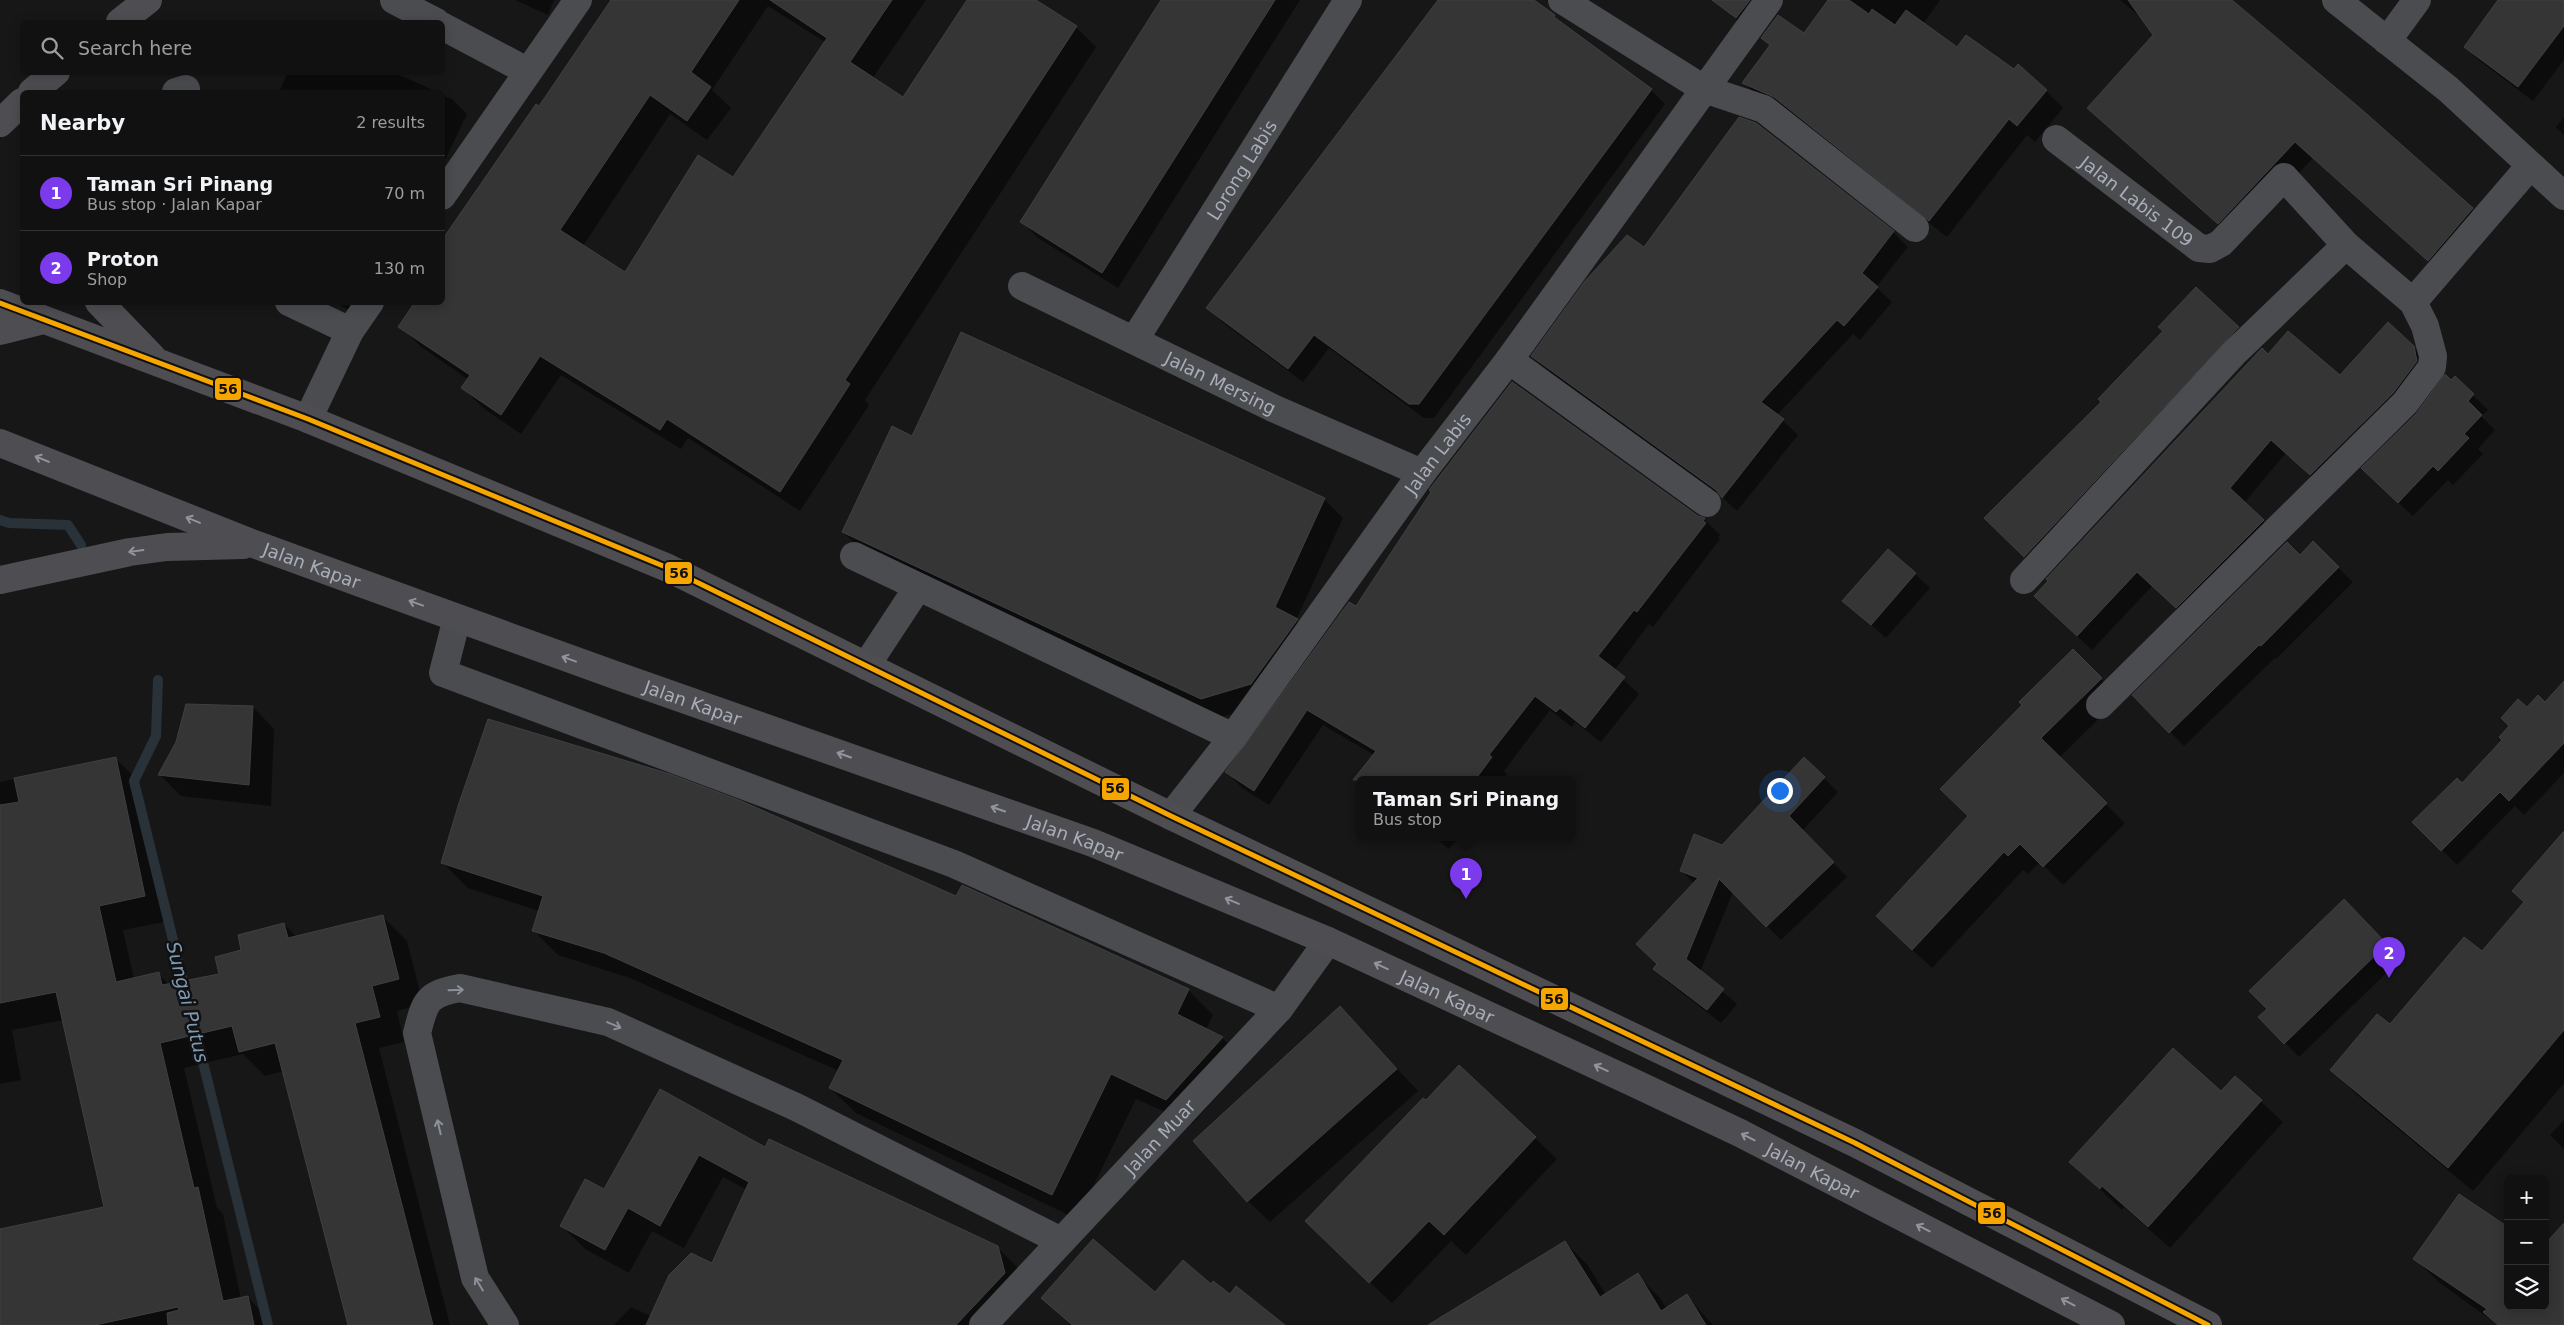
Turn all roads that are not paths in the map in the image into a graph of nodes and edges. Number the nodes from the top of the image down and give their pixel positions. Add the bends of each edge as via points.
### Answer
1 (148, 0) edge
2 (394, 0) edge
3 (578, 0) edge
4 (1348, 0) edge
5 (1562, 0) edge
6 (1769, 0) edge
7 (2336, 0) edge
8 (2417, 0) edge
9 (123, 20) edge
10 (432, 20) edge
11 (445, 28) edge
12 (2387, 41) junction
13 (527, 71) junction
14 (1704, 89) junction
15 (20, 105) edge
16 (0, 123) edge
17 (2056, 139) dead end
18 (2530, 166) junction
19 (445, 192) edge
20 (2564, 196) edge
21 (1915, 228) dead end
22 (2346, 244) junction
23 (1022, 286) dead end
24 (2414, 302) junction
25 (0, 303) edge
26 (102, 305) edge
27 (296, 305) edge
28 (368, 305) edge
29 (44, 320) junction
30 (350, 331) junction
31 (0, 332) edge
32 (1135, 339) junction
33 (1509, 360) junction
34 (157, 362) junction
35 (308, 419) junction
36 (0, 443) edge
37 (1422, 473) junction
38 (1707, 503) dead end
39 (254, 544) junction
40 (854, 556) dead end
41 (0, 580) edge
42 (2024, 580) dead end
43 (918, 587) junction
44 (457, 618) junction
45 (866, 666) junction
46 (2100, 705) dead end
47 (1233, 737) junction
48 (1171, 816) junction
49 (1328, 941) junction
50 (1279, 1009) junction
51 (1062, 1241) junction
52 (505, 1325) edge
53 (983, 1325) edge
54 (2111, 1325) edge
55 (2208, 1325) edge

1 - 9 highway
2 - 10 street
3 - 13 street
4 - 32 street, Lorong Labis
5 - 14 street
6 - 14 street, Jalan Labis
7 - 12 street
8 - 12 street
11 - 13 street
12 - 18 street via 2448,89
13 - 19 street
14 - 21 street via 1764,109
14 - 33 street, Jalan Labis
15 - 16 highway
17 - 22 street, Jalan Labis 109 via 2199,248 2210,249 2221,243 2284,177
18 - 20 street
18 - 24 street
22 - 24 street
22 - 42 street via 2233,354
23 - 32 street, Jalan Mersing
24 - 46 street via 2433,356 2432,367 2420,386
25 - 29 highway
26 - 34 highway
27 - 30 street
28 - 30 street
29 - 31 highway
29 - 34 highway
30 - 35 street
32 - 37 street, Jalan Mersing via 1275,409
33 - 37 street, Jalan Labis
33 - 38 street
34 - 35 highway
35 - 45 highway via 668,568
39 -> 36 highway, Jalan Kapar
37 - 47 street, Jalan Labis
39 -> 41 highway via 167,547 130,552
44 -> 39 highway, Jalan Kapar
40 - 43 street
43 - 45 street
43 - 47 street
49 -> 44 highway, Jalan Kapar via 1093,843
44 - 50 street via 443,672 954,864
45 - 48 highway
47 - 48 street, Jalan Labis
48 - 55 highway via 1855,1143
49 - 50 street, Jalan Muar
54 -> 49 highway, Jalan Kapar via 1740,1133
50 - 51 street, Jalan Muar
52 -> 51 street via 475,1278 417,1033 424,1006 440,991 460,988 608,1022 796,1107
51 - 53 street, Jalan Muar

